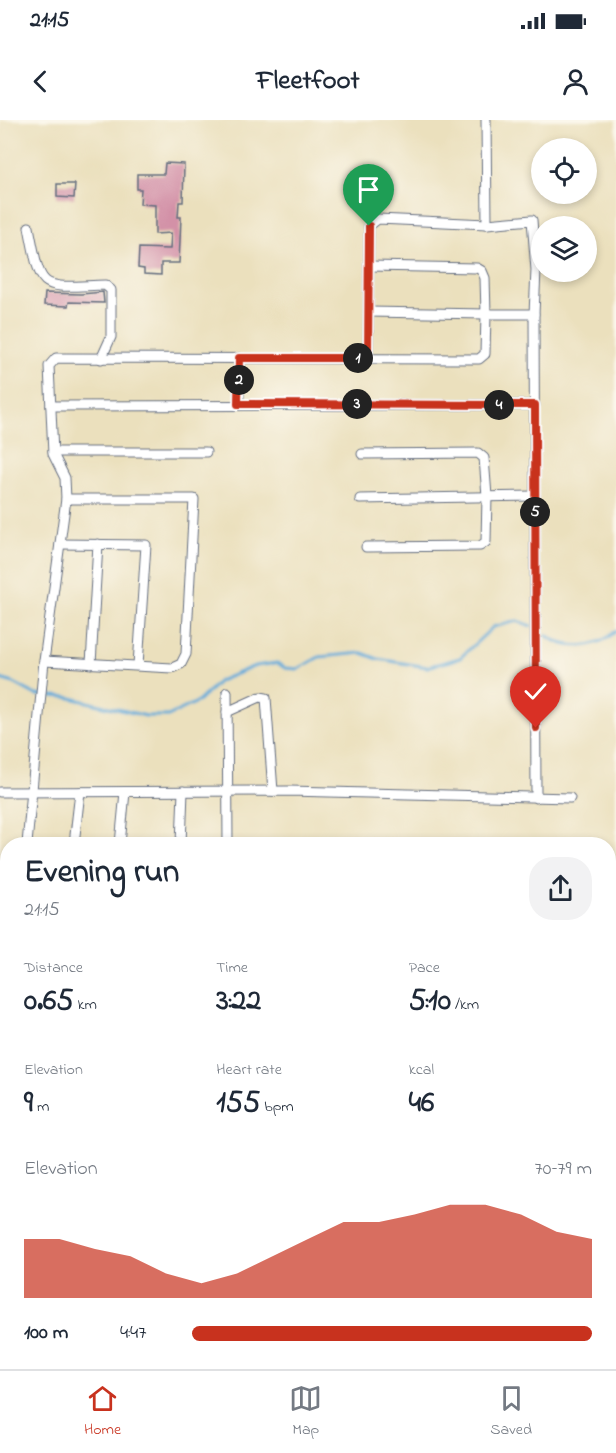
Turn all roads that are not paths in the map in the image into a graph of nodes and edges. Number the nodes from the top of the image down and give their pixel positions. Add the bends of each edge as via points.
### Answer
1 (486, 120) edge
2 (487, 224) junction
3 (29, 227) dead end
4 (370, 266) junction
5 (369, 312) junction
6 (486, 314) junction
7 (534, 314) junction
8 (239, 358) junction
9 (368, 358) junction
10 (100, 359) junction
11 (238, 404) junction
12 (535, 405) junction
13 (51, 406) junction
14 (53, 452) junction
15 (206, 452) dead end
16 (362, 454) dead end
17 (487, 495) junction
18 (535, 496) junction
19 (66, 498) junction
20 (360, 499) dead end
21 (60, 544) junction
22 (98, 544) junction
23 (366, 547) dead end
24 (44, 661) junction
25 (91, 663) junction
26 (138, 665) junction
27 (227, 692) dead end
28 (227, 712) junction
29 (183, 791) junction
30 (229, 791) junction
31 (273, 791) junction
32 (0, 792) edge
33 (33, 792) junction
34 (80, 792) junction
35 (125, 792) junction
36 (536, 798) junction
37 (570, 798) dead end
38 (28, 837) edge
39 (75, 837) edge
40 (121, 837) edge
41 (181, 837) edge
42 (228, 837) edge

1 - 2 street
2 - 4 street via 378,219 369,226
2 - 7 street via 532,220
3 - 10 street via 38,274 44,282 56,286 105,285 111,290 111,337
4 - 5 street
4 - 6 street via 477,268 485,278
5 - 6 street
5 - 9 street
6 - 7 street
6 - 9 street via 484,354 480,359
7 - 12 street
8 - 9 street
8 - 10 street
8 - 11 street
10 - 13 street via 56,358 51,362
11 - 12 street
11 - 13 street
12 - 18 street
13 - 14 street
14 - 15 street
14 - 19 street via 65,478
16 - 17 street via 478,453 484,458
17 - 18 street
17 - 20 street
17 - 23 street via 483,545
18 - 36 street
19 - 21 street
19 - 26 street via 194,499 186,654 181,664 172,668
21 - 22 street
21 - 24 street
22 - 25 street
22 - 26 street via 147,545
24 - 25 street
24 - 33 street
25 - 26 street
27 - 28 street
28 - 30 street
28 - 31 street via 266,698
29 - 30 street
29 - 35 street
29 - 41 street
30 - 31 street
30 - 42 street
31 - 36 street
32 - 33 street
33 - 34 street
33 - 38 street
34 - 35 street
34 - 39 street
35 - 40 street
36 - 37 street

